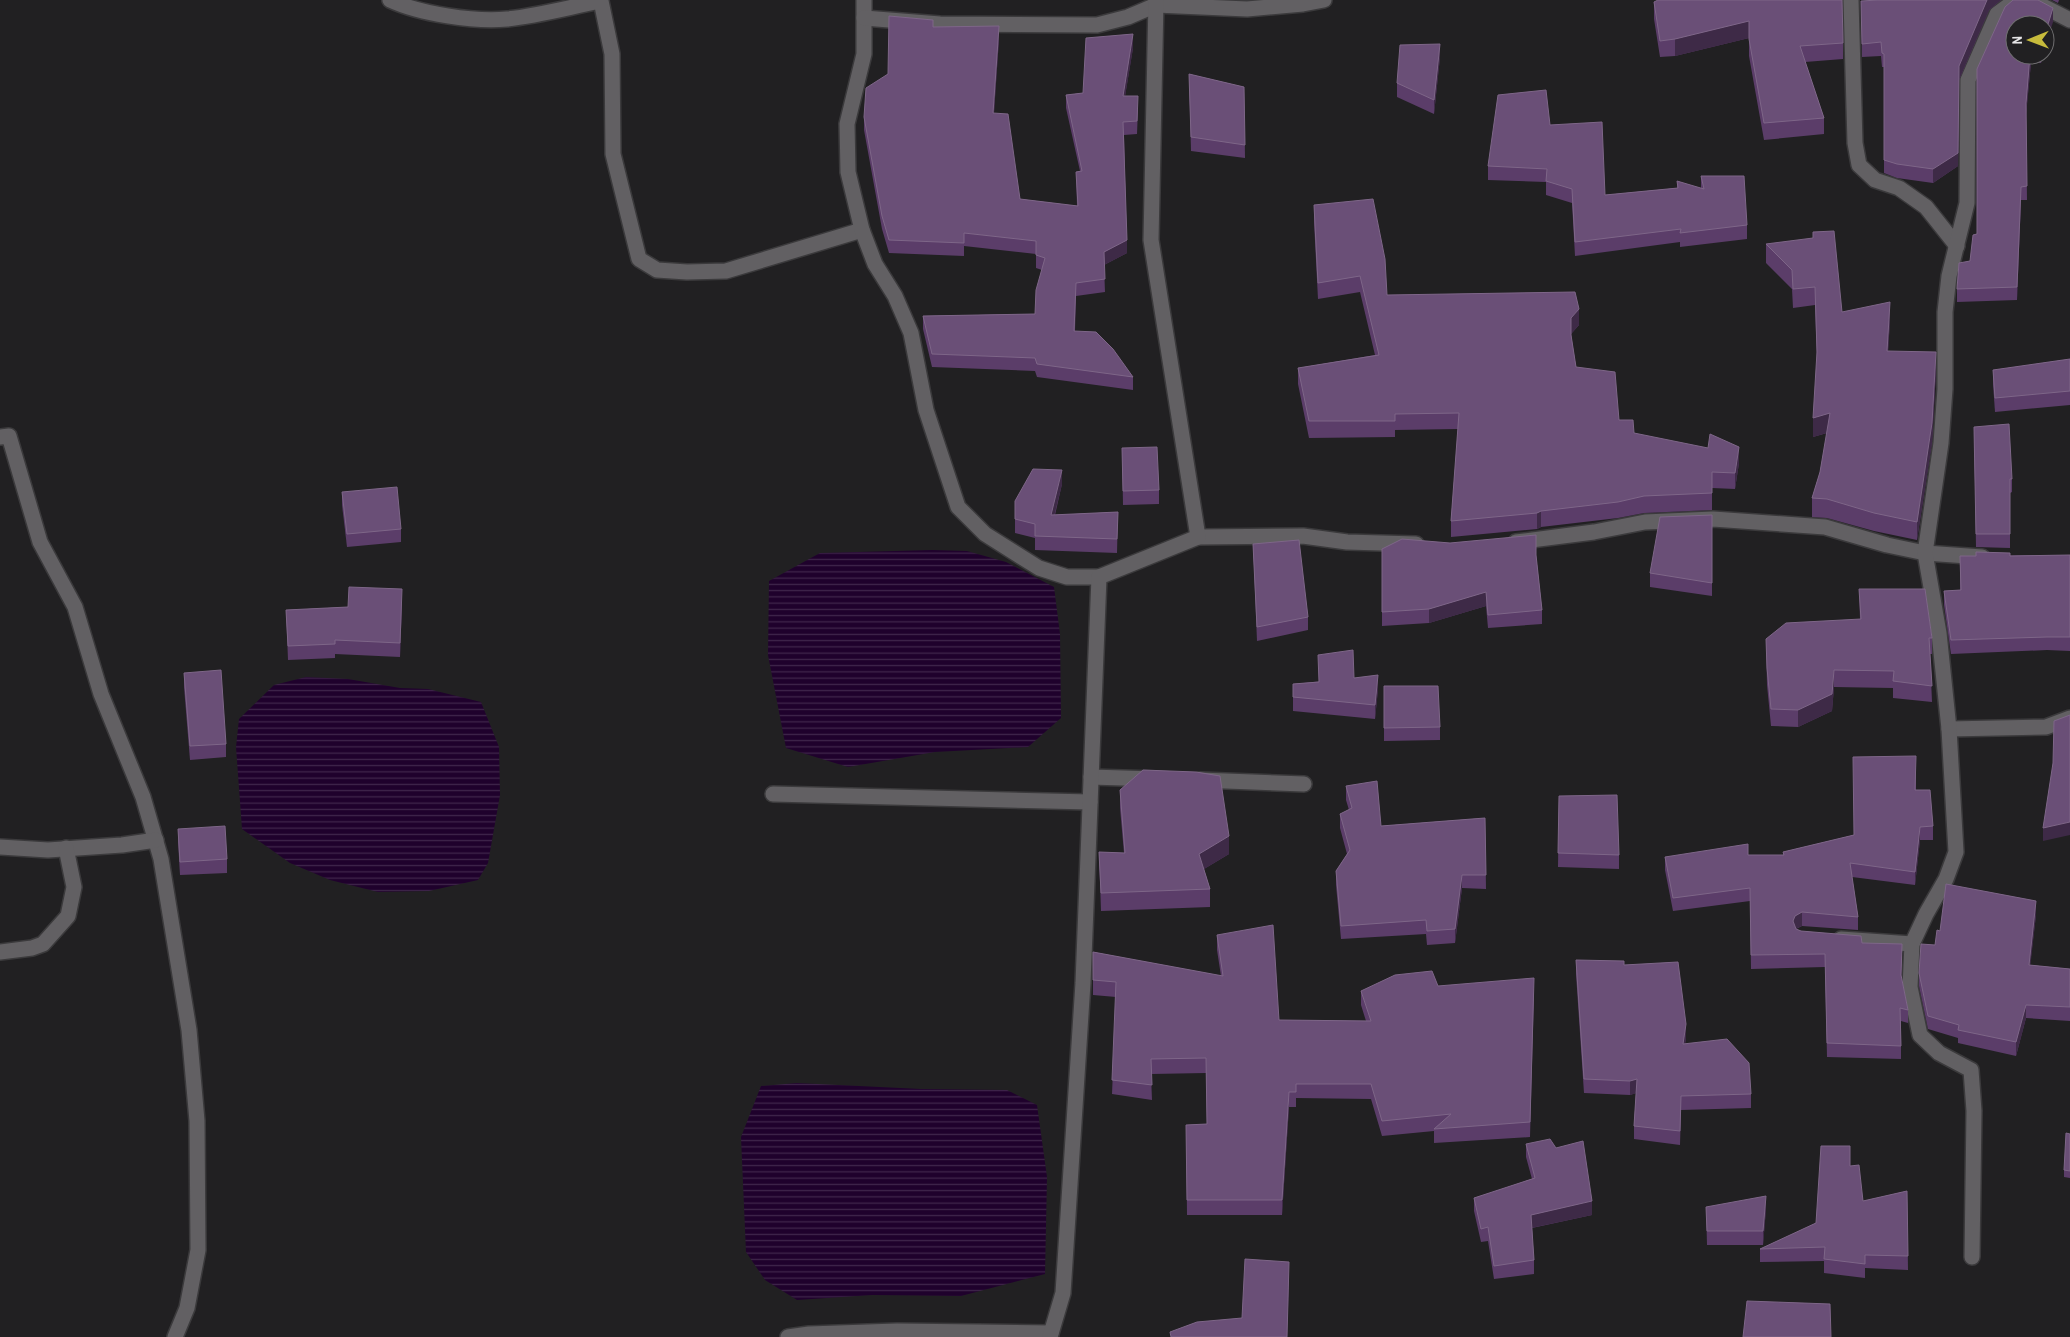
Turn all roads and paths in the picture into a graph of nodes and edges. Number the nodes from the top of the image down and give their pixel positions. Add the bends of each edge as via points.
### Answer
1 (390, 0) edge
2 (602, 0) edge
3 (864, 0) edge
4 (1324, 0) edge
5 (1851, 0) edge
6 (2016, 0) edge
7 (2031, 0) edge
8 (1156, 2) edge
9 (864, 18) junction
10 (2070, 20) edge
11 (862, 230) junction
12 (1957, 246) junction
13 (0, 437) edge
14 (1198, 537) junction
15 (1501, 543) edge
16 (1429, 546) edge
17 (1925, 553) junction
18 (1999, 558) edge
19 (1099, 577) junction
20 (2070, 718) edge
21 (1949, 729) junction
22 (1091, 777) junction
23 (1168, 779) edge
24 (1188, 780) edge
25 (1304, 784) dead end
26 (772, 794) dead end
27 (1090, 802) junction
28 (156, 840) junction
29 (0, 847) edge
30 (66, 848) junction
31 (1830, 938) edge
32 (1912, 944) junction
33 (0, 952) edge
34 (1972, 1257) dead end
35 (1050, 1335) edge
36 (175, 1337) edge
37 (788, 1337) edge

1 - 2 street via 453,17 506,19
2 - 11 street via 612,54 613,154 639,259 656,270 726,271
3 - 9 street
4 - 8 street via 1247,9
5 - 12 street via 1855,143 1859,165 1875,180 1899,188 1926,207
6 - 12 street via 1997,14 1968,80 1967,203
7 - 10 street
8 - 9 street via 1128,18 1097,25 940,24
8 - 14 street via 1151,240
9 - 11 street via 864,54 847,124 848,172
11 - 19 street via 875,264 895,296 908,326 926,410 958,507 985,534 1039,568 1067,577
12 - 17 street via 1946,303 1941,443
13 - 28 street via 9,436 40,542 75,607 101,694 143,797
14 - 16 street via 1303,536 1347,542
14 - 19 street
15 - 17 street via 1594,532 1645,522 1713,519 1825,527
17 - 18 street
17 - 21 street via 1939,633
19 - 22 street
20 - 21 street via 2046,727
21 - 32 street via 1956,852 1946,879
22 - 23 street
22 - 27 street
24 - 25 street
26 - 27 street
27 - 35 street via 1083,983 1063,1293
28 - 30 street
28 - 36 street via 162,859 189,1030 197,1121 198,1250 187,1308
29 - 30 street
30 - 33 street via 74,887 68,916 43,944
31 - 32 street
32 - 34 street via 1910,987 1920,1035 1939,1052 1971,1070 1974,1111
35 - 37 street via 905,1331

